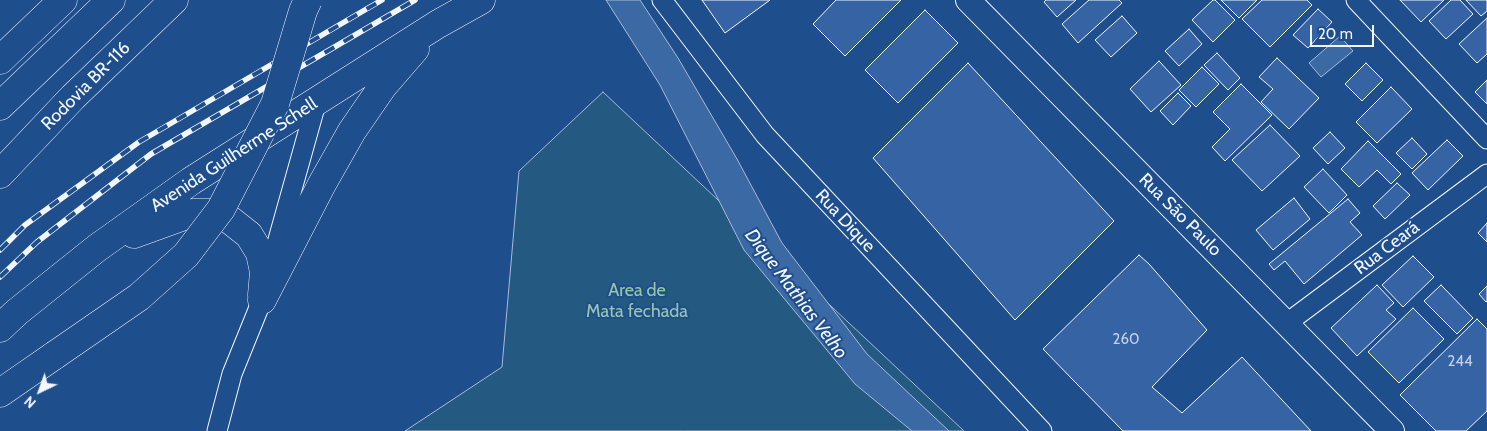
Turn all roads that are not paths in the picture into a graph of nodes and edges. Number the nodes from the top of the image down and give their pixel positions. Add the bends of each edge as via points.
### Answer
1 (63, 0) edge
2 (111, 0) edge
3 (174, 0) edge
4 (308, 0) edge
5 (481, 0) edge
6 (662, 0) edge
7 (968, 0) edge
8 (1356, 0) edge
9 (438, 24) junction
10 (0, 60) edge
11 (317, 100) junction
12 (0, 106) edge
13 (1487, 140) edge
14 (0, 174) edge
15 (1487, 174) edge
16 (97, 248) junction
17 (262, 300) junction
18 (1287, 323) junction
19 (0, 328) edge
20 (0, 393) edge
21 (217, 431) edge
22 (1042, 431) edge
23 (1392, 431) edge

1 - 10 main road
2 - 12 main road
3 - 14 main road, Rodovia BR-116 via 73,97
4 - 20 main road, bridge via 274,104 221,209 186,255 140,297
5 - 9 main road, Avenida Guilherme Schell
6 - 22 street, Rua Dique via 765,135
7 - 18 street, Rua São Paulo
8 - 13 street
9 - 11 main road, Avenida Guilherme Schell
9 - 17 main road via 383,86 352,131
11 - 16 main road, Avenida Guilherme Schell via 191,181
11 - 17 street
15 - 18 street, Rua Ceará
16 - 17 main road via 185,215 214,213 236,224 258,247 264,272
16 - 19 main road, Avenida Guilherme Schell
17 - 21 street via 232,374
18 - 23 street, Rua São Paulo

